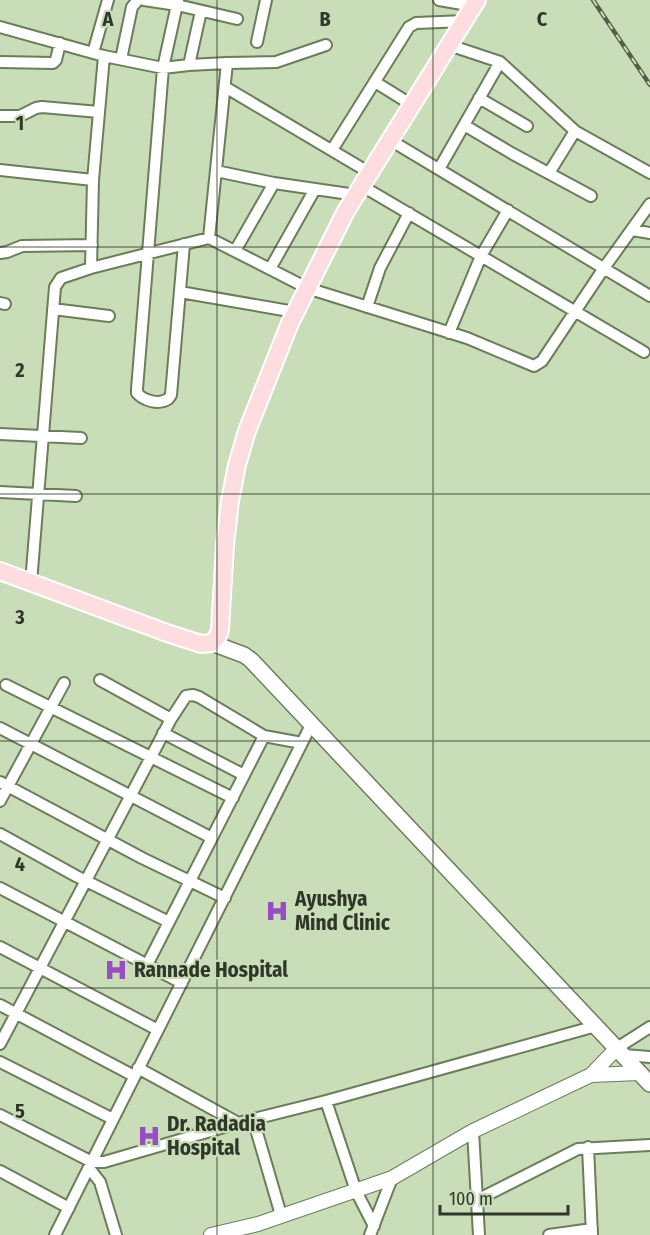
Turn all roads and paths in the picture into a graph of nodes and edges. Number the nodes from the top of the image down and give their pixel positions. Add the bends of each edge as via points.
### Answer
1 (108, 0) edge
2 (138, 0) edge
3 (144, 0) edge
4 (266, 0) edge
5 (440, 0) edge
6 (177, 2) edge
7 (472, 9) edge
8 (201, 11) junction
9 (237, 20) dead end
10 (0, 27) edge
11 (257, 42) dead end
12 (60, 43) junction
13 (326, 45) dead end
14 (449, 45) junction
15 (99, 54) junction
16 (121, 59) junction
17 (0, 62) edge
18 (500, 62) junction
19 (227, 63) junction
20 (189, 64) junction
21 (163, 68) junction
22 (375, 82) junction
23 (225, 87) junction
24 (479, 98) junction
25 (412, 105) junction
26 (99, 112) junction
27 (0, 116) edge
28 (464, 125) junction
29 (527, 126) dead end
30 (575, 131) junction
31 (390, 140) junction
32 (332, 150) junction
33 (439, 169) junction
34 (0, 170) edge
35 (216, 171) junction
36 (549, 173) junction
37 (650, 173) edge
38 (93, 180) junction
39 (274, 183) junction
40 (362, 184) junction
41 (315, 189) junction
42 (591, 196) dead end
43 (650, 204) edge
44 (508, 210) junction
45 (409, 213) junction
46 (632, 230) junction
47 (650, 232) edge
48 (209, 238) junction
49 (92, 244) junction
50 (184, 244) junction
51 (235, 251) junction
52 (0, 253) edge
53 (147, 254) junction
54 (481, 256) junction
55 (91, 268) junction
56 (604, 268) junction
57 (270, 269) junction
58 (307, 288) junction
59 (180, 292) junction
60 (650, 296) edge
61 (368, 307) junction
62 (53, 309) junction
63 (295, 312) junction
64 (575, 312) junction
65 (109, 316) dead end
66 (449, 333) junction
67 (644, 352) dead end
68 (0, 434) edge
69 (43, 436) junction
70 (81, 438) dead end
71 (0, 492) edge
72 (39, 495) junction
73 (76, 496) dead end
74 (0, 571) edge
75 (31, 583) junction
76 (212, 643) junction
77 (100, 680) dead end
78 (64, 683) dead end
79 (6, 685) dead end
80 (51, 707) junction
81 (171, 719) junction
82 (311, 725) junction
83 (0, 728) edge
84 (163, 733) junction
85 (264, 736) junction
86 (302, 743) junction
87 (31, 745) junction
88 (152, 757) junction
89 (244, 775) junction
90 (4, 784) edge
91 (130, 797) junction
92 (233, 798) junction
93 (0, 801) edge
94 (0, 834) edge
95 (212, 838) junction
96 (108, 840) junction
97 (86, 881) junction
98 (191, 881) junction
99 (0, 888) edge
100 (225, 898) junction
101 (64, 921) junction
102 (169, 922) junction
103 (0, 947) edge
104 (147, 965) junction
105 (40, 968) junction
106 (182, 983) junction
107 (0, 1005) edge
108 (16, 1013) junction
109 (596, 1026) junction
110 (650, 1027) edge
111 (158, 1030) junction
112 (0, 1044) edge
113 (620, 1051) junction
114 (650, 1057) edge
115 (0, 1062) edge
116 (136, 1072) junction
117 (591, 1075) junction
118 (645, 1078) edge
119 (326, 1101) junction
120 (0, 1115) edge
121 (113, 1119) junction
122 (253, 1119) junction
123 (238, 1123) junction
124 (473, 1131) junction
125 (650, 1145) edge
126 (588, 1147) junction
127 (90, 1165) junction
128 (0, 1171) edge
129 (392, 1178) junction
130 (356, 1191) junction
131 (477, 1200) junction
132 (69, 1208) junction
133 (281, 1215) junction
134 (256, 1229) edge
135 (372, 1231) edge
136 (592, 1232) edge
137 (55, 1235) edge
138 (116, 1235) edge
139 (211, 1235) edge
140 (479, 1235) edge
141 (549, 1235) edge

1 - 15 street
2 - 16 street via 132,7
3 - 6 street
4 - 11 street
5 - 7 street
6 - 8 street
6 - 21 street
7 - 14 main road
7 - 22 street via 412,24
8 - 9 street
8 - 20 street
10 - 12 street
12 - 15 street
12 - 17 street via 53,63
13 - 19 street via 276,62
14 - 18 street
14 - 25 main road
15 - 16 street
15 - 26 street
16 - 21 street
18 - 24 street
18 - 30 street
19 - 20 street
19 - 23 street
20 - 21 street
21 - 53 street
22 - 25 street
22 - 32 street
23 - 32 street
23 - 35 street
24 - 28 street
24 - 29 street
25 - 31 main road
26 - 27 street via 42,107 20,116
26 - 38 street
28 - 33 street
28 - 36 street
30 - 36 street
30 - 37 street
31 - 33 street
31 - 40 main road
32 - 40 street
33 - 44 street
34 - 38 street
35 - 39 street
35 - 48 street
36 - 42 street
38 - 49 street
39 - 41 street
39 - 51 street
40 - 41 street
40 - 45 street
40 - 58 main road
41 - 57 street
43 - 46 street
44 - 54 street
44 - 56 street
45 - 54 street
45 - 61 street via 380,268
46 - 47 street
46 - 56 street
48 - 50 street
48 - 51 street
49 - 52 street via 22,246
49 - 55 street
50 - 53 street
50 - 59 street
51 - 57 street
53 - 55 street
53 - 59 street via 137,389 143,399 164,402 171,395
54 - 64 street
54 - 66 street
55 - 62 street via 57,282
56 - 60 street
56 - 64 street
57 - 58 street
58 - 61 street
58 - 63 main road
59 - 63 street
61 - 66 street
62 - 65 street
62 - 69 street
63 - 76 main road via 237,465 225,545 220,629
64 - 66 street via 542,361 534,366
64 - 67 street
68 - 69 street
69 - 70 street
69 - 72 street
71 - 72 street
72 - 73 street
72 - 75 street
74 - 75 main road
75 - 76 main road via 167,633 201,644
76 - 82 main road via 244,655
77 - 81 street
78 - 80 street
79 - 80 street
80 - 87 street
80 - 88 street
81 - 84 street
81 - 85 street via 180,702 193,694
82 - 86 street
82 - 109 main road
83 - 87 street
84 - 88 street
84 - 89 street
85 - 86 street
85 - 89 street
86 - 100 street
87 - 90 street
87 - 91 street
88 - 91 street
88 - 92 street
89 - 92 street
90 - 93 street
90 - 96 street
91 - 95 street
91 - 96 street
92 - 95 street
94 - 97 street
95 - 98 street
96 - 97 street
96 - 98 street
97 - 101 street
97 - 102 street
98 - 100 street
98 - 102 street
99 - 101 street
100 - 106 street
101 - 104 street
101 - 105 street
102 - 104 street
103 - 105 street
104 - 106 street
105 - 108 street
105 - 111 street
106 - 111 street
107 - 108 street
108 - 112 street
108 - 116 street
109 - 113 main road
109 - 119 street
110 - 113 street
111 - 116 street
113 - 114 street
113 - 117 street
113 - 118 main road
115 - 121 street
116 - 121 street
116 - 123 street
117 - 118 street
117 - 124 street
119 - 122 street
119 - 130 street
120 - 127 street
121 - 127 street
122 - 123 street
122 - 133 street
123 - 127 street
124 - 129 street
124 - 131 street
125 - 126 street
126 - 131 street
126 - 136 street
127 - 132 street
127 - 138 street via 100,1182
128 - 132 street
129 - 130 street
129 - 135 street
130 - 133 street
130 - 135 street
131 - 140 street
132 - 137 street
133 - 134 street
134 - 139 street
136 - 141 street

